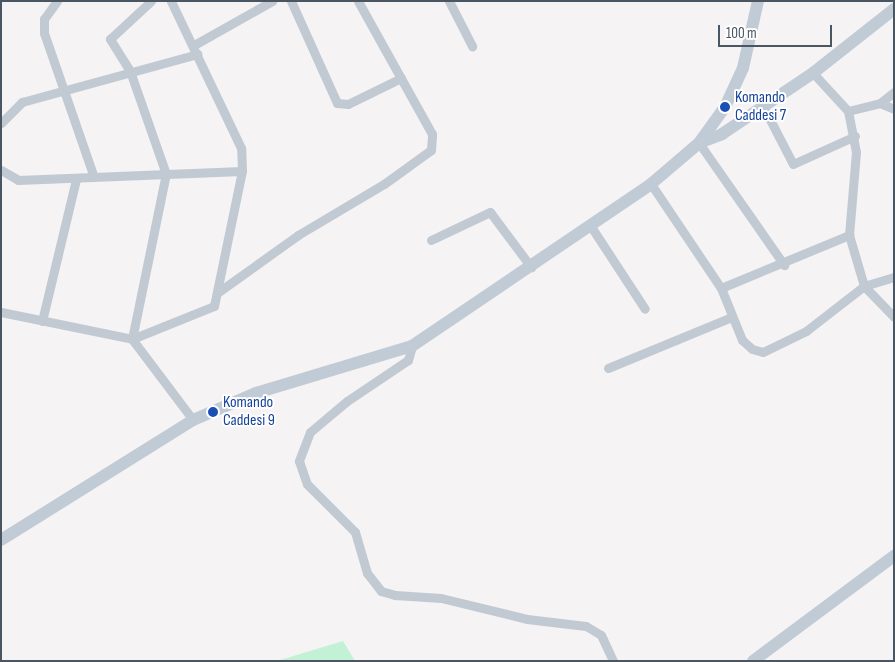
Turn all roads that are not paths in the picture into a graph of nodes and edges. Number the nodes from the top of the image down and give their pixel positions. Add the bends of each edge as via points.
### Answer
1 (57, 1) edge
2 (151, 1) edge
3 (171, 1) edge
4 (272, 1) edge
5 (291, 1) edge
6 (358, 1) edge
7 (449, 1) edge
8 (758, 1) edge
9 (894, 9) edge
10 (194, 45) junction
11 (472, 46) dead end
12 (198, 54) junction
13 (130, 71) junction
14 (813, 72) junction
15 (401, 78) junction
16 (65, 88) junction
17 (894, 92) edge
18 (880, 102) junction
19 (763, 106) junction
20 (894, 109) edge
21 (848, 111) junction
22 (1, 123) edge
23 (855, 136) junction
24 (699, 143) junction
25 (1, 170) edge
26 (242, 171) junction
27 (166, 174) junction
28 (94, 177) junction
29 (76, 178) junction
30 (651, 184) junction
31 (590, 225) junction
32 (849, 235) junction
33 (431, 240) dead end
34 (784, 265) junction
35 (531, 267) junction
36 (894, 277) edge
37 (864, 286) junction
38 (721, 288) junction
39 (217, 293) junction
40 (645, 309) dead end
41 (1, 312) edge
42 (732, 317) junction
43 (894, 317) edge
44 (42, 321) junction
45 (132, 339) junction
46 (412, 346) junction
47 (608, 368) dead end
48 (193, 420) junction
49 (1, 540) edge
50 (894, 556) edge
51 (613, 661) edge
52 (753, 661) edge

1 - 16 street via 43,26
2 - 13 street via 110,39
3 - 10 street
4 - 10 street
5 - 15 street via 337,102 348,104
6 - 15 street
7 - 11 street
8 - 24 street via 743,68 725,107
9 - 14 street
10 - 12 street
12 - 13 street
12 - 26 street via 241,148
13 - 16 street
13 - 27 street
14 - 19 street
14 - 21 street
15 - 39 street via 432,134 433,145 428,154 298,235
16 - 22 street via 22,102
16 - 28 street
17 - 18 street
18 - 20 street
18 - 21 street
19 - 23 street via 793,164
19 - 24 street via 722,134
21 - 23 street
23 - 32 street
24 - 30 street
24 - 34 street
25 - 29 street via 18,180
26 - 27 street
26 - 39 street
27 - 28 street
27 - 45 street
28 - 29 street
29 - 44 street
30 - 31 street
30 - 38 street
31 - 35 street
31 - 40 street
32 - 34 street
32 - 37 street
33 - 35 street via 490,212
34 - 38 street
35 - 46 street
36 - 37 street
37 - 42 street via 806,331 762,352 752,349 742,340
37 - 43 street
38 - 42 street
39 - 45 street via 214,306
41 - 44 street
42 - 47 street
44 - 45 street
45 - 48 street
46 - 48 street via 256,393
46 - 51 street via 408,360 347,401 310,432 299,460 307,484 355,532 367,573 381,591 441,598 527,619 586,626 596,630 606,641
48 - 49 street
50 - 52 street

